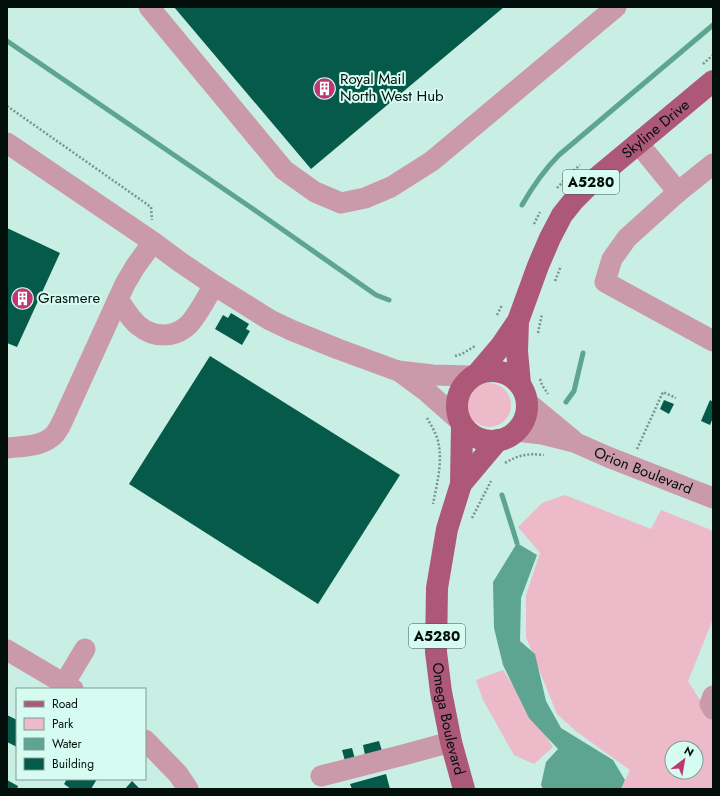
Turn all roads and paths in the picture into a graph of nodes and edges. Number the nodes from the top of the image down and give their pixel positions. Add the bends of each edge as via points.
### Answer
1 (149, 7) edge
2 (616, 7) edge
3 (713, 81) edge
4 (7, 106) edge
5 (7, 143) edge
6 (638, 143) junction
7 (713, 164) edge
8 (678, 192) junction
9 (153, 242) junction
10 (562, 262) dead end
11 (554, 282) dead end
12 (214, 285) junction
13 (118, 299) junction
14 (544, 309) dead end
15 (518, 321) junction
16 (538, 339) dead end
17 (713, 341) edge
18 (398, 371) junction
19 (474, 374) junction
20 (529, 388) junction
21 (550, 396) dead end
22 (676, 398) dead end
23 (461, 423) junction
24 (507, 436) junction
25 (574, 442) junction
26 (7, 448) edge
27 (643, 453) dead end
28 (546, 456) dead end
29 (500, 468) dead end
30 (492, 478) dead end
31 (461, 484) junction
32 (713, 498) edge
33 (471, 521) dead end
34 (85, 649) dead end
35 (7, 650) edge
36 (69, 686) edge
37 (713, 696) edge
38 (713, 709) edge
39 (146, 741) edge
40 (451, 742) junction
41 (321, 776) dead end
42 (188, 789) edge
43 (464, 789) edge

1 - 2 street via 284,170 314,192 341,203 365,198 391,187 432,161
3 - 6 main road, Skyline Drive / A5280
4 - 9 path via 151,207
5 - 9 street
6 - 8 street
6 - 15 main road, Skyline Drive / A5280 via 592,181 562,215 538,266
7 - 8 street
8 - 17 street via 627,238 612,259 605,282
9 - 12 street
9 - 13 street via 135,267
10 - 11 path
12 - 13 street via 191,322 170,335 154,333 138,325
12 - 18 street via 256,312 291,330
13 - 26 street via 55,433 47,440 34,445
14 - 16 path
15 - 19 main road, Skyline Drive / A5280 via 501,346
15 - 20 main road, Skyline Drive / A5280 via 517,352
18 - 19 street via 433,375
18 - 23 street via 426,391
19 - 20 main road via 489,370 501,371
19 - 23 main road, A5280 via 462,385 457,396 456,408
20 - 21 path via 542,385
20 - 24 main road, A5280 via 523,423
20 - 25 street, Orion Boulevard
22 - 27 path via 662,392 636,450
23 - 24 main road via 478,439 488,441
23 - 31 main road, Omega Boulevard / A5280
24 - 25 street, Orion Boulevard via 542,434
24 - 31 main road, Omega Boulevard / A5280
25 - 32 street, Orion Boulevard
28 - 29 path via 529,454 516,457
30 - 33 path
31 - 40 main road, Omega Boulevard / A5280 via 447,529 437,588 436,652
34 - 36 street
35 - 36 street
37 - 38 street via 710,704
39 - 42 street via 178,774
40 - 41 street
40 - 43 main road, Omega Boulevard / A5280

